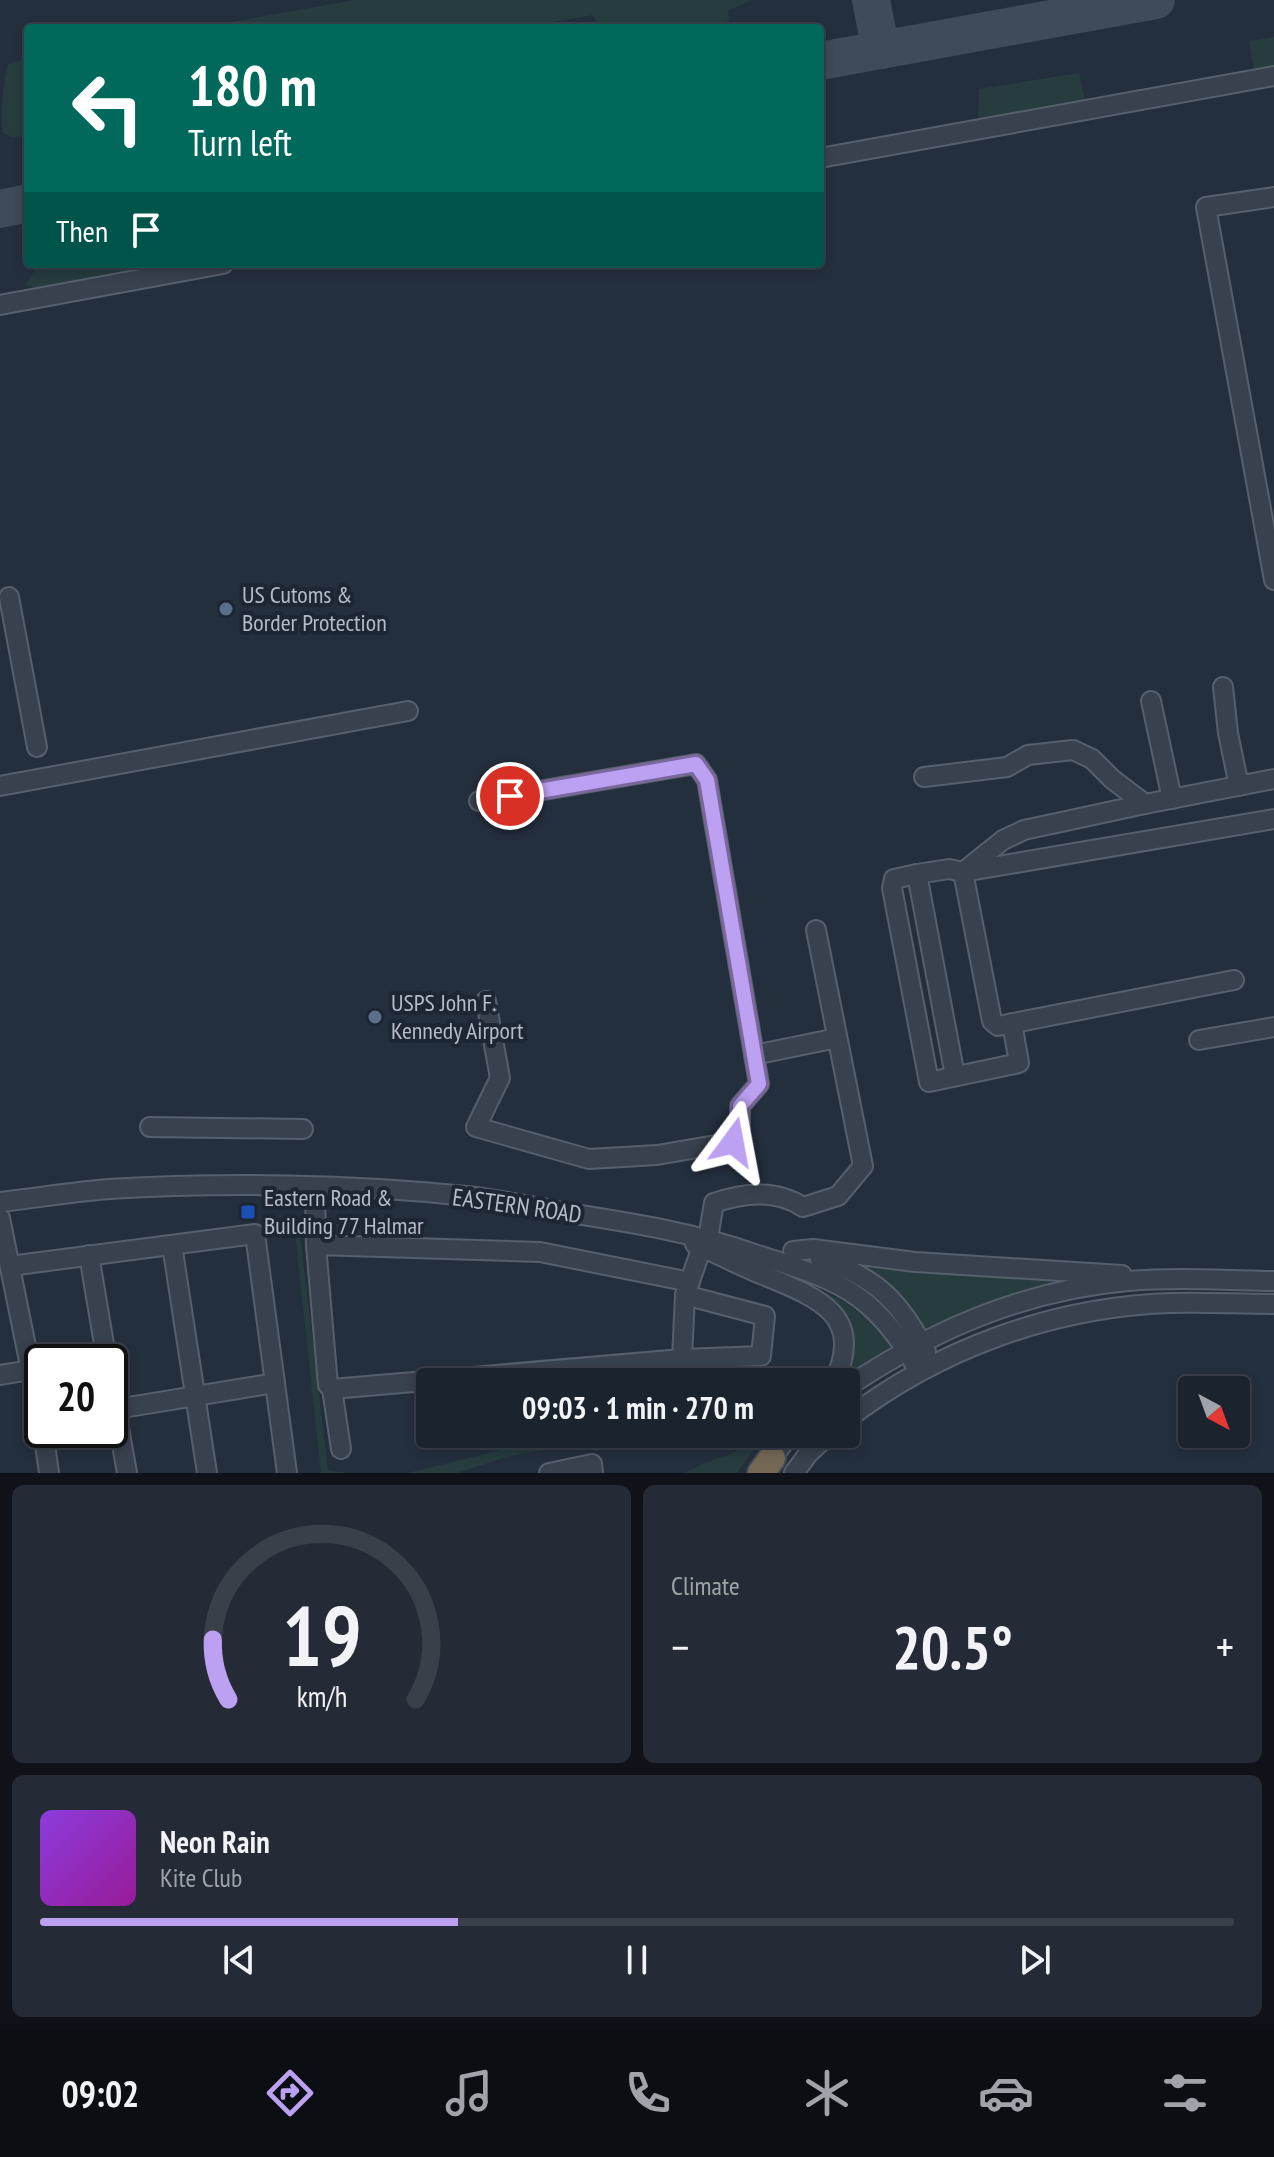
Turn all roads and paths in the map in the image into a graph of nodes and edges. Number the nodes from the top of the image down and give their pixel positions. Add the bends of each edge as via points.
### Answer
1 (1274, 76) edge
2 (824, 157) edge
3 (1274, 197) edge
4 (201, 268) edge
5 (0, 305) edge
6 (1274, 580) edge
7 (9, 597) dead end
8 (1223, 687) dead end
9 (1151, 701) dead end
10 (408, 711) dead end
11 (37, 747) dead end
12 (924, 777) dead end
13 (1274, 779) edge
14 (0, 786) edge
15 (1239, 786) junction
16 (1172, 799) junction
17 (479, 801) dead end
18 (1145, 804) junction
19 (1274, 819) edge
20 (963, 872) junction
21 (917, 874) junction
22 (816, 930) dead end
23 (1234, 980) dead end
24 (486, 1001) dead end
25 (1012, 1023) junction
26 (1274, 1027) edge
27 (837, 1038) junction
28 (1199, 1040) dead end
29 (754, 1055) junction
30 (955, 1076) junction
31 (150, 1127) dead end
32 (303, 1129) dead end
33 (315, 1188) junction
34 (0, 1202) edge
35 (0, 1218) edge
36 (705, 1242) junction
37 (172, 1245) junction
38 (316, 1245) junction
39 (742, 1249) junction
40 (793, 1251) junction
41 (89, 1255) junction
42 (10, 1266) junction
43 (1156, 1279) junction
44 (1274, 1281) edge
45 (688, 1288) junction
46 (1274, 1304) edge
47 (26, 1344) edge
48 (104, 1344) edge
49 (913, 1345) junction
50 (682, 1359) junction
51 (638, 1368) edge
52 (839, 1368) edge
53 (925, 1368) junction
54 (24, 1371) edge
55 (0, 1375) edge
56 (860, 1379) edge
57 (275, 1383) junction
58 (416, 1384) edge
59 (332, 1389) junction
60 (195, 1396) junction
61 (128, 1407) edge
62 (860, 1411) edge
63 (45, 1448) edge
64 (122, 1448) edge
65 (780, 1448) edge
66 (814, 1448) edge
67 (341, 1449) dead end
68 (765, 1468) edge
69 (49, 1473) edge
70 (127, 1473) edge
71 (207, 1473) edge
72 (287, 1473) edge
73 (549, 1473) edge
74 (593, 1473) edge
75 (794, 1473) edge

1 - 2 street
3 - 6 street via 1206,207
4 - 5 street
7 - 11 street
8 - 15 street
9 - 16 street
10 - 14 street
12 - 18 street via 1007,767 1028,755 1073,750 1092,759
13 - 15 street
15 - 16 street
16 - 18 street
17 - 29 street via 696,764 707,780
18 - 20 street via 1024,830
19 - 20 street
20 - 21 street
20 - 25 street via 992,1021 998,1026
21 - 30 street
21 - 30 street via 894,879 892,888 929,1082
22 - 27 street
23 - 25 street
24 - 29 street via 500,1078 476,1127 589,1159 733,1142 740,1129 740,1106 759,1084
25 - 30 street via 1019,1063
26 - 28 street
27 - 29 street
27 - 36 street via 863,1166 838,1196 803,1207 788,1197 767,1195 737,1195 714,1203
31 - 32 street
33 - 34 street, EASTERN ROAD via 108,1189
33 - 36 street, EASTERN ROAD via 468,1196 656,1227
33 - 38 street
35 - 42 street
36 - 39 street, EASTERN ROAD
36 - 45 street
36 - 52 street via 827,1306 840,1323 846,1345
37 - 41 street
37 - 57 street via 255,1234
37 - 60 street
38 - 45 street via 540,1252
38 - 59 street
39 - 40 street, EASTERN ROAD
39 - 49 street, EASTERN ROAD via 856,1295
40 - 43 street
40 - 49 street, EASTERN ROAD via 863,1276 908,1319
41 - 42 street
41 - 48 street
42 - 47 street
43 - 44 street
43 - 49 street via 1025,1300
45 - 50 street
45 - 50 street via 765,1316 761,1356
46 - 53 street via 1167,1303 1105,1310 1000,1335
49 - 53 street, EASTERN ROAD
49 - 56 street
50 - 51 street
53 - 62 street
54 - 55 street
57 - 60 street
57 - 72 street
58 - 59 street
59 - 67 street
60 - 61 street
60 - 71 street
63 - 69 street
64 - 70 street
65 - 68 street
66 - 75 street
73 - 74 street via 592,1464

